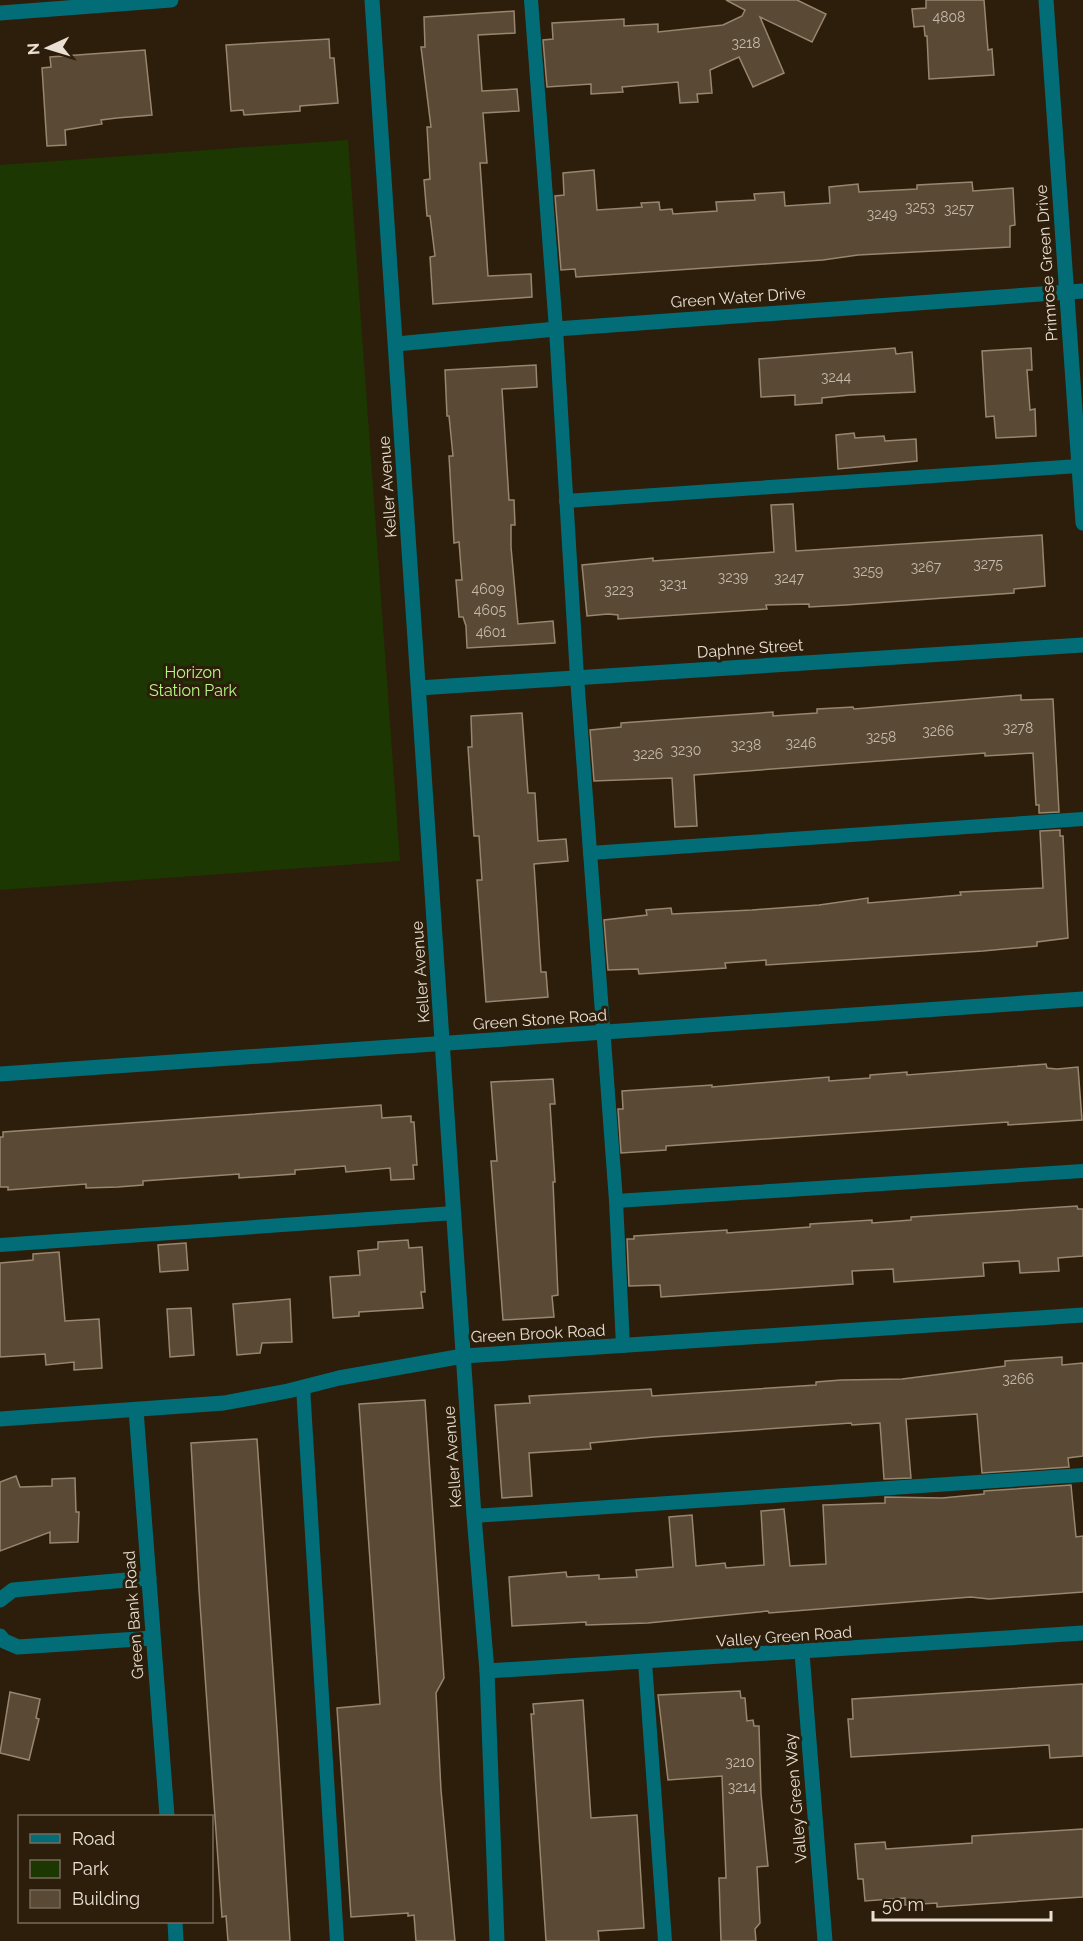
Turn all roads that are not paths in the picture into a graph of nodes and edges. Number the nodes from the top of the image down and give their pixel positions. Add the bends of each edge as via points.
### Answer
1 (171, 0) edge
2 (372, 0) edge
3 (531, 0) edge
4 (1046, 0) edge
5 (0, 13) edge
6 (1083, 291) edge
7 (1066, 292) junction
8 (556, 328) junction
9 (396, 344) junction
10 (1079, 466) junction
11 (566, 501) junction
12 (1083, 523) edge
13 (1083, 645) edge
14 (577, 677) junction
15 (419, 688) junction
16 (1083, 819) edge
17 (590, 853) junction
18 (1083, 999) edge
19 (603, 1033) junction
20 (443, 1045) junction
21 (0, 1074) edge
22 (1083, 1171) edge
23 (616, 1201) junction
24 (454, 1213) junction
25 (0, 1245) edge
26 (1083, 1316) edge
27 (623, 1346) junction
28 (463, 1356) junction
29 (303, 1387) junction
30 (136, 1410) junction
31 (0, 1419) edge
32 (1083, 1475) edge
33 (474, 1516) junction
34 (149, 1578) junction
35 (0, 1600) edge
36 (1083, 1633) edge
37 (0, 1636) edge
38 (153, 1638) junction
39 (802, 1653) junction
40 (645, 1662) junction
41 (487, 1671) junction
42 (167, 1815) edge
43 (175, 1923) edge
44 (176, 1941) edge
45 (337, 1941) edge
46 (498, 1941) edge
47 (665, 1941) edge
48 (825, 1941) edge

1 - 5 street
2 - 9 street, Keller Avenue
3 - 8 lane
4 - 7 street, Primrose Green Drive
6 - 7 street, Green Water Drive
7 - 8 street, Green Water Drive
7 - 10 street, Primrose Green Drive
8 - 9 street, Green Water Drive
8 - 11 lane
9 - 15 street, Keller Avenue
10 - 11 lane
10 - 12 street, Primrose Green Drive
11 - 14 lane
13 - 14 street, Daphne Street
14 - 15 street, Daphne Street
14 - 17 lane
15 - 20 street, Keller Avenue
16 - 17 lane
17 - 19 lane
18 - 19 street, Green Stone Road
19 - 20 street, Green Stone Road
19 - 23 lane
20 - 21 street, Green Stone Road
20 - 24 street, Keller Avenue
22 - 23 lane
23 - 27 lane
24 - 25 lane
24 - 28 street, Keller Avenue
26 - 27 street, Green Brook Road
27 - 28 street, Green Brook Road
28 - 29 street, Green Brook Road
28 - 33 street, Keller Avenue
29 - 30 street, Green Brook Road via 224,1403
29 - 45 lane
30 - 31 street, Green Brook Road
30 - 34 street, Green Bank Road
32 - 33 lane
33 - 41 street, Keller Avenue
34 - 35 street via 13,1590
34 - 38 street, Green Bank Road
36 - 39 street, Valley Green Road
37 - 38 street via 18,1647
38 - 42 street, Green Bank Road
39 - 40 street, Valley Green Road
39 - 48 street, Valley Green Way
40 - 41 street, Valley Green Road
40 - 47 lane
41 - 46 street, Keller Avenue
43 - 44 street

